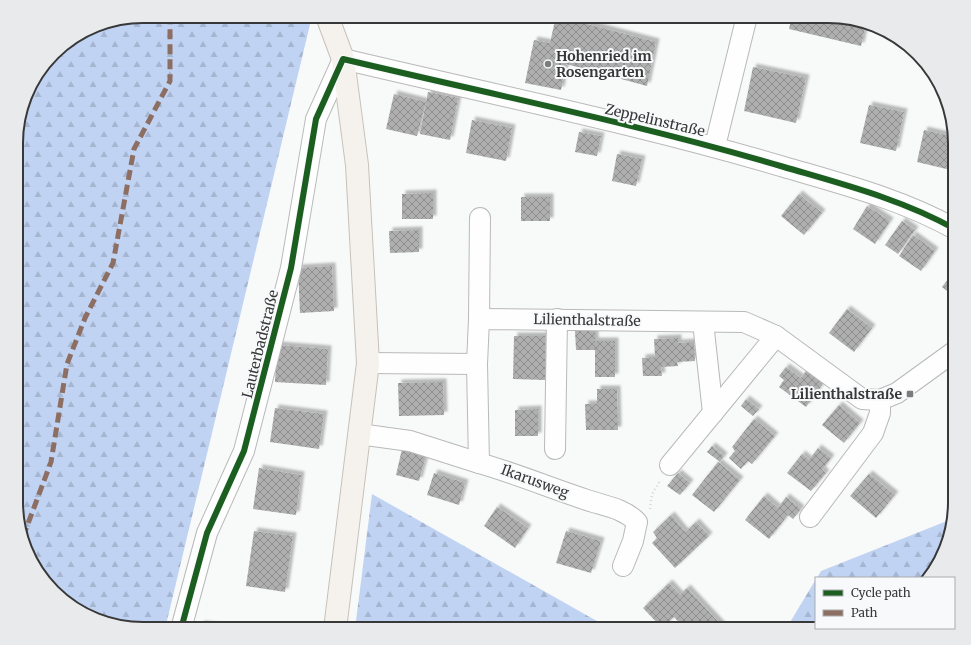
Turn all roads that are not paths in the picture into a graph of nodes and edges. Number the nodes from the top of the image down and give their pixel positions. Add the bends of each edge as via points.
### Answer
1 (330, 23) edge
2 (744, 23) edge
3 (343, 59) junction
4 (716, 146) junction
5 (480, 218) dead end
6 (948, 225) edge
7 (479, 319) junction
8 (557, 319) junction
9 (704, 322) junction
10 (776, 336) junction
11 (948, 356) edge
12 (368, 363) junction
13 (477, 364) junction
14 (880, 400) junction
15 (713, 412) junction
16 (359, 434) junction
17 (555, 449) dead end
18 (479, 463) junction
19 (670, 465) road end
20 (810, 517) dead end
21 (623, 566) dead end
22 (183, 622) edge
23 (336, 622) edge

1 - 3 main road
2 - 4 street
3 - 4 street, Zeppelinstraße
3 - 12 main road via 357,165
3 - 22 street, Lauterbadstraße via 316,119 291,268 244,451 207,533
4 - 6 street, Zeppelinstraße via 870,193 929,215
5 - 7 street
7 - 8 street, Lilienthalstraße
7 - 13 street
8 - 9 street, Lilienthalstraße
8 - 17 street
9 - 10 street, Lilienthalstraße via 744,322
9 - 15 street
10 - 14 street, Lilienthalstraße via 862,399
10 - 15 street
11 - 14 street, Lilienthalstraße via 897,393
12 - 13 street
12 - 16 main road
13 - 18 street
14 - 20 street via 880,413 873,433
15 - 19 street
16 - 18 street, Ikarusweg via 410,441
16 - 23 main road
18 - 21 street, Ikarusweg via 627,512 637,522

